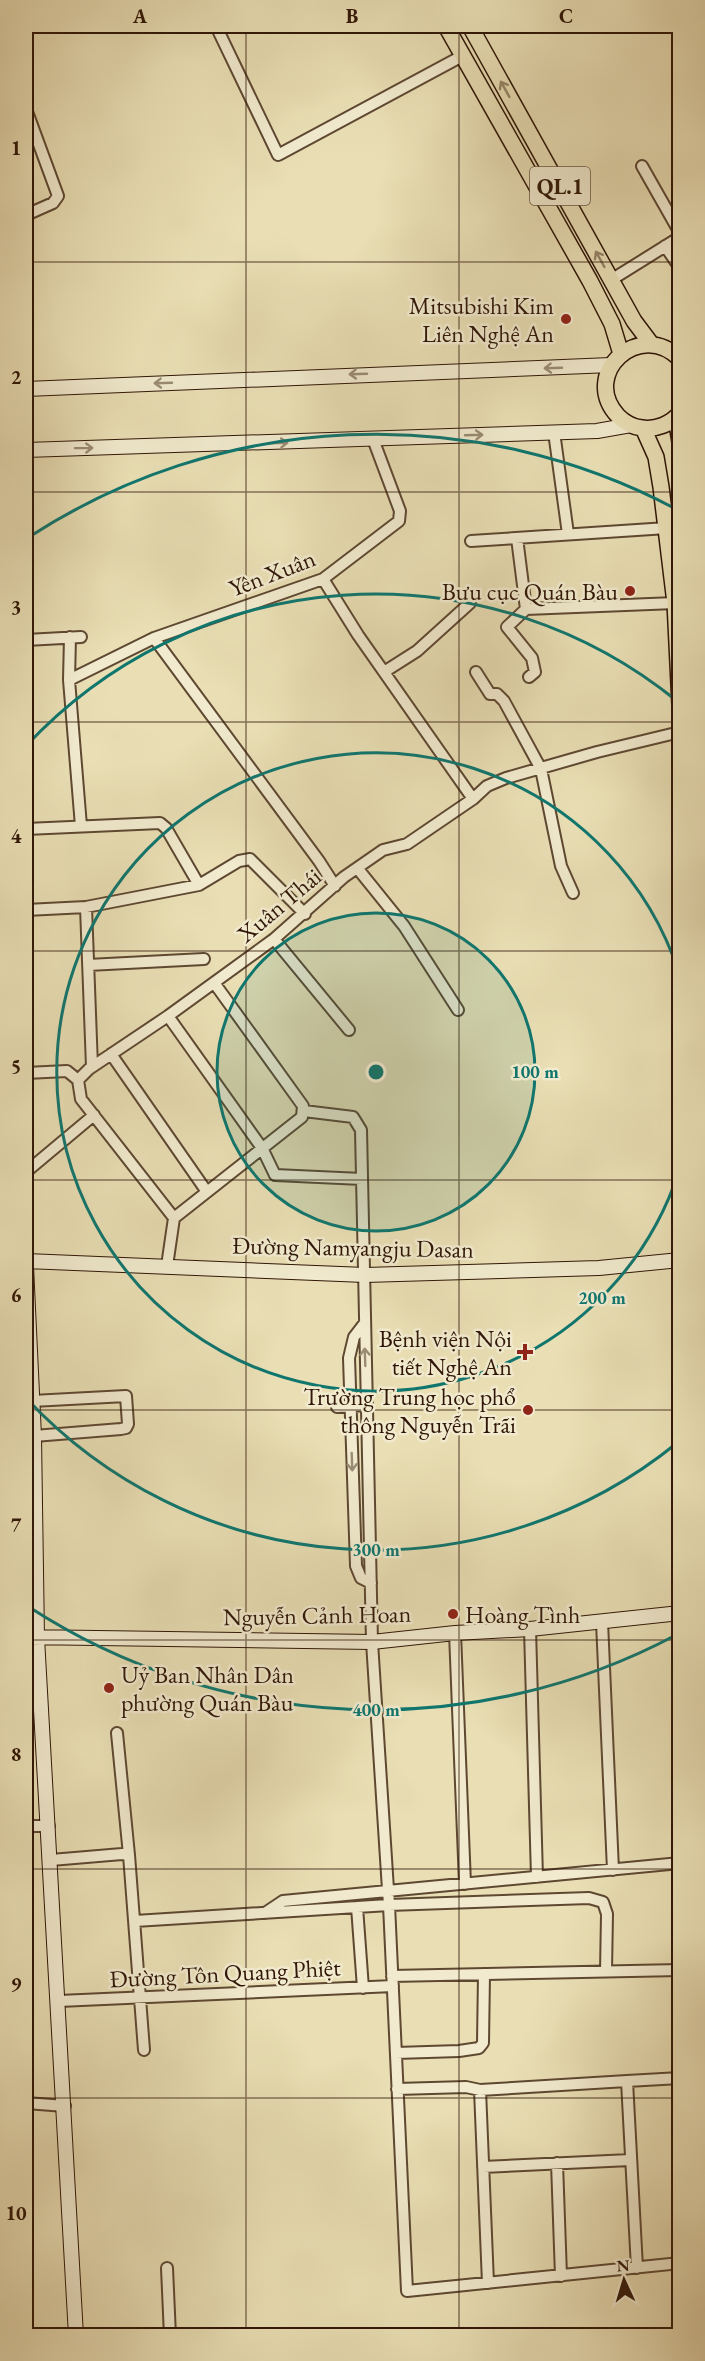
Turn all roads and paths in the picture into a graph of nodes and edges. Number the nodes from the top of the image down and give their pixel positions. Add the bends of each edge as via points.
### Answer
1 (217, 26) edge
2 (446, 26) edge
3 (470, 26) edge
4 (481, 45) junction
5 (464, 55) junction
6 (26, 109) edge
7 (642, 166) dead end
8 (26, 214) edge
9 (680, 235) edge
10 (665, 246) junction
11 (680, 267) edge
12 (611, 280) junction
13 (652, 345) junction
14 (676, 352) edge
15 (616, 359) junction
16 (26, 389) edge
17 (678, 415) edge
18 (637, 427) junction
19 (554, 432) junction
20 (373, 440) junction
21 (680, 442) edge
22 (26, 450) edge
23 (667, 528) junction
24 (568, 534) junction
25 (517, 538) junction
26 (471, 541) dead end
27 (323, 579) junction
28 (470, 603) dead end
29 (675, 603) junction
30 (525, 609) junction
31 (154, 638) junction
32 (26, 640) edge
33 (384, 672) junction
34 (476, 672) dead end
35 (529, 677) dead end
36 (69, 680) junction
37 (680, 705) edge
38 (680, 732) edge
39 (541, 769) junction
40 (473, 799) junction
41 (81, 826) junction
42 (26, 829) edge
43 (358, 869) junction
44 (199, 885) junction
45 (335, 886) junction
46 (573, 893) dead end
47 (86, 908) junction
48 (26, 910) edge
49 (305, 914) junction
50 (274, 939) junction
51 (204, 959) dead end
52 (88, 965) junction
53 (215, 984) junction
54 (458, 1010) dead end
55 (168, 1016) junction
56 (349, 1030) dead end
57 (111, 1054) junction
58 (92, 1067) junction
59 (26, 1072) edge
60 (78, 1080) junction
61 (304, 1112) junction
62 (94, 1115) junction
63 (262, 1149) junction
64 (26, 1172) edge
65 (362, 1179) junction
66 (207, 1192) junction
67 (174, 1218) junction
68 (680, 1260) edge
69 (26, 1261) edge
70 (26, 1266) edge
71 (167, 1266) junction
72 (363, 1275) junction
73 (26, 1322) edge
74 (364, 1324) junction
75 (30, 1392) edge
76 (366, 1405) junction
77 (350, 1406) junction
78 (337, 1407) dead end
79 (34, 1436) junction
80 (371, 1583) junction
81 (680, 1613) edge
82 (602, 1622) junction
83 (530, 1629) junction
84 (455, 1633) junction
85 (31, 1637) edge
86 (372, 1642) junction
87 (117, 1733) dead end
88 (26, 1826) edge
89 (49, 1826) junction
90 (129, 1855) junction
91 (51, 1860) junction
92 (680, 1863) edge
93 (614, 1870) junction
94 (537, 1877) junction
95 (465, 1884) junction
96 (388, 1892) junction
97 (389, 1905) junction
98 (357, 1907) junction
99 (262, 1914) junction
100 (135, 1922) junction
101 (680, 1970) edge
102 (606, 1971) junction
103 (484, 1974) junction
104 (392, 1981) junction
105 (363, 1988) junction
106 (140, 1998) junction
107 (59, 2001) junction
108 (144, 2050) dead end
109 (396, 2053) junction
110 (680, 2078) edge
111 (627, 2081) junction
112 (397, 2089) junction
113 (480, 2090) junction
114 (26, 2103) edge
115 (64, 2106) junction
116 (630, 2160) junction
117 (558, 2163) junction
118 (483, 2167) junction
119 (680, 2263) edge
120 (167, 2268) dead end
121 (637, 2268) junction
122 (561, 2276) junction
123 (488, 2283) junction
124 (76, 2336) edge
125 (170, 2336) edge

1 - 5 street via 278,155
2 - 5 main road, QL.1
3 - 4 main road, QL.1
4 - 5 main road
12 -> 4 main road, QL.1
5 - 15 main road, QL.1 via 612,324
6 - 8 street via 58,196 53,203
7 - 9 street
9 - 10 street
10 - 11 street
10 - 12 street
12 - 13 main road, QL.1
13 - 14 main road
13 - 15 main road via 640,345
15 -> 16 street
15 - 18 main road, QL.1 via 607,376 608,400 621,419
17 - 18 main road via 666,424
17 - 21 main road
18 - 19 street
18 - 23 main road, QL.1 via 656,457
20 -> 19 street
19 - 24 street
22 -> 20 street
20 - 27 street, Yên Xuân via 401,516 399,522
23 - 24 street
23 - 29 main road, QL.1
24 - 25 street
25 - 26 street
25 - 30 street
27 - 31 street, Yên Xuân
27 - 33 street
28 - 33 street via 423,646
29 - 30 street
29 - 37 main road, QL.1
30 - 35 street via 507,627 532,658 535,672
31 - 36 street, Yên Xuân
31 - 45 street
32 - 36 street via 75,637
33 - 40 street
34 - 39 street via 490,694 497,694 504,701
36 - 41 street
38 - 39 street, Xuân Thái
39 - 40 street, Xuân Thái via 506,778
39 - 46 street via 559,860
40 - 43 street, Xuân Thái via 407,844 383,850
41 - 42 street
41 - 44 street via 160,823
43 - 45 street, Xuân Thái
43 - 54 street via 397,916
44 - 47 street
44 - 49 street via 239,861 250,859
45 - 49 street, Xuân Thái
47 - 48 street
47 - 52 street
49 - 50 street, Xuân Thái
50 - 53 street, Xuân Thái
50 - 56 street
51 - 52 street
52 - 58 street
53 - 55 street, Xuân Thái
53 - 61 street
55 - 57 street, Xuân Thái
55 - 63 street
57 - 58 street, Xuân Thái
57 - 66 street
58 - 60 street, Xuân Thái
59 - 60 street via 63,1070
60 - 62 street via 81,1099
61 - 63 street
61 - 65 street via 353,1117 361,1130
62 - 64 street
62 - 67 street
63 - 65 street via 275,1175
63 - 66 street
65 - 72 street
66 - 67 street
67 - 71 street
68 - 72 street, Đường Namyangju Dasan via 599,1268
69 - 71 street, Đường Namyangju Dasan
70 - 73 street
71 - 72 street, Đường Namyangju Dasan
72 - 74 street
73 - 75 street
76 -> 74 street
74 - 77 street via 354,1337 349,1358
75 - 79 street
75 - 79 street via 126,1396 126,1428
76 - 77 street
76 - 80 street
77 - 78 street
77 -> 80 street via 356,1566 361,1578
79 - 85 street
80 - 86 street
81 - 82 street, Nguyễn Cảnh Hoan
82 - 83 street, Nguyễn Cảnh Hoan
82 - 93 street
83 - 84 street, Nguyễn Cảnh Hoan
83 - 94 street
84 - 86 street, Nguyễn Cảnh Hoan
84 - 95 street
85 - 86 street, Nguyễn Cảnh Hoan
85 - 89 street
86 - 96 street
87 - 90 street
88 - 89 street
89 - 91 street
90 - 91 street
90 - 100 street
91 - 107 street
92 - 93 street
93 - 94 street
94 - 95 street
95 - 96 street
96 - 97 street
96 - 99 street via 283,1901
97 - 98 street
97 - 102 street via 589,1898 603,1902 608,1914
97 - 104 street
98 - 99 street
98 - 105 street
99 - 100 street
100 - 106 street
101 - 102 street, Đường Tôn Quang Phiệt
102 - 103 street, Đường Tôn Quang Phiệt
103 - 104 street, Đường Tôn Quang Phiệt
103 - 109 street via 483,2043 479,2048
104 - 105 street, Đường Tôn Quang Phiệt
104 - 109 street
105 - 106 street, Đường Tôn Quang Phiệt
106 - 107 street, Đường Tôn Quang Phiệt
106 - 108 street
107 - 115 street
109 - 112 street
110 - 111 street
111 - 113 street
111 - 116 street
112 - 113 street
112 - 123 street via 407,2291
113 - 118 street
114 - 115 street
115 - 124 street
116 - 117 street
116 - 121 street
117 - 118 street
117 - 122 street
118 - 123 street
119 - 121 street
120 - 125 street
121 - 122 street
122 - 123 street

